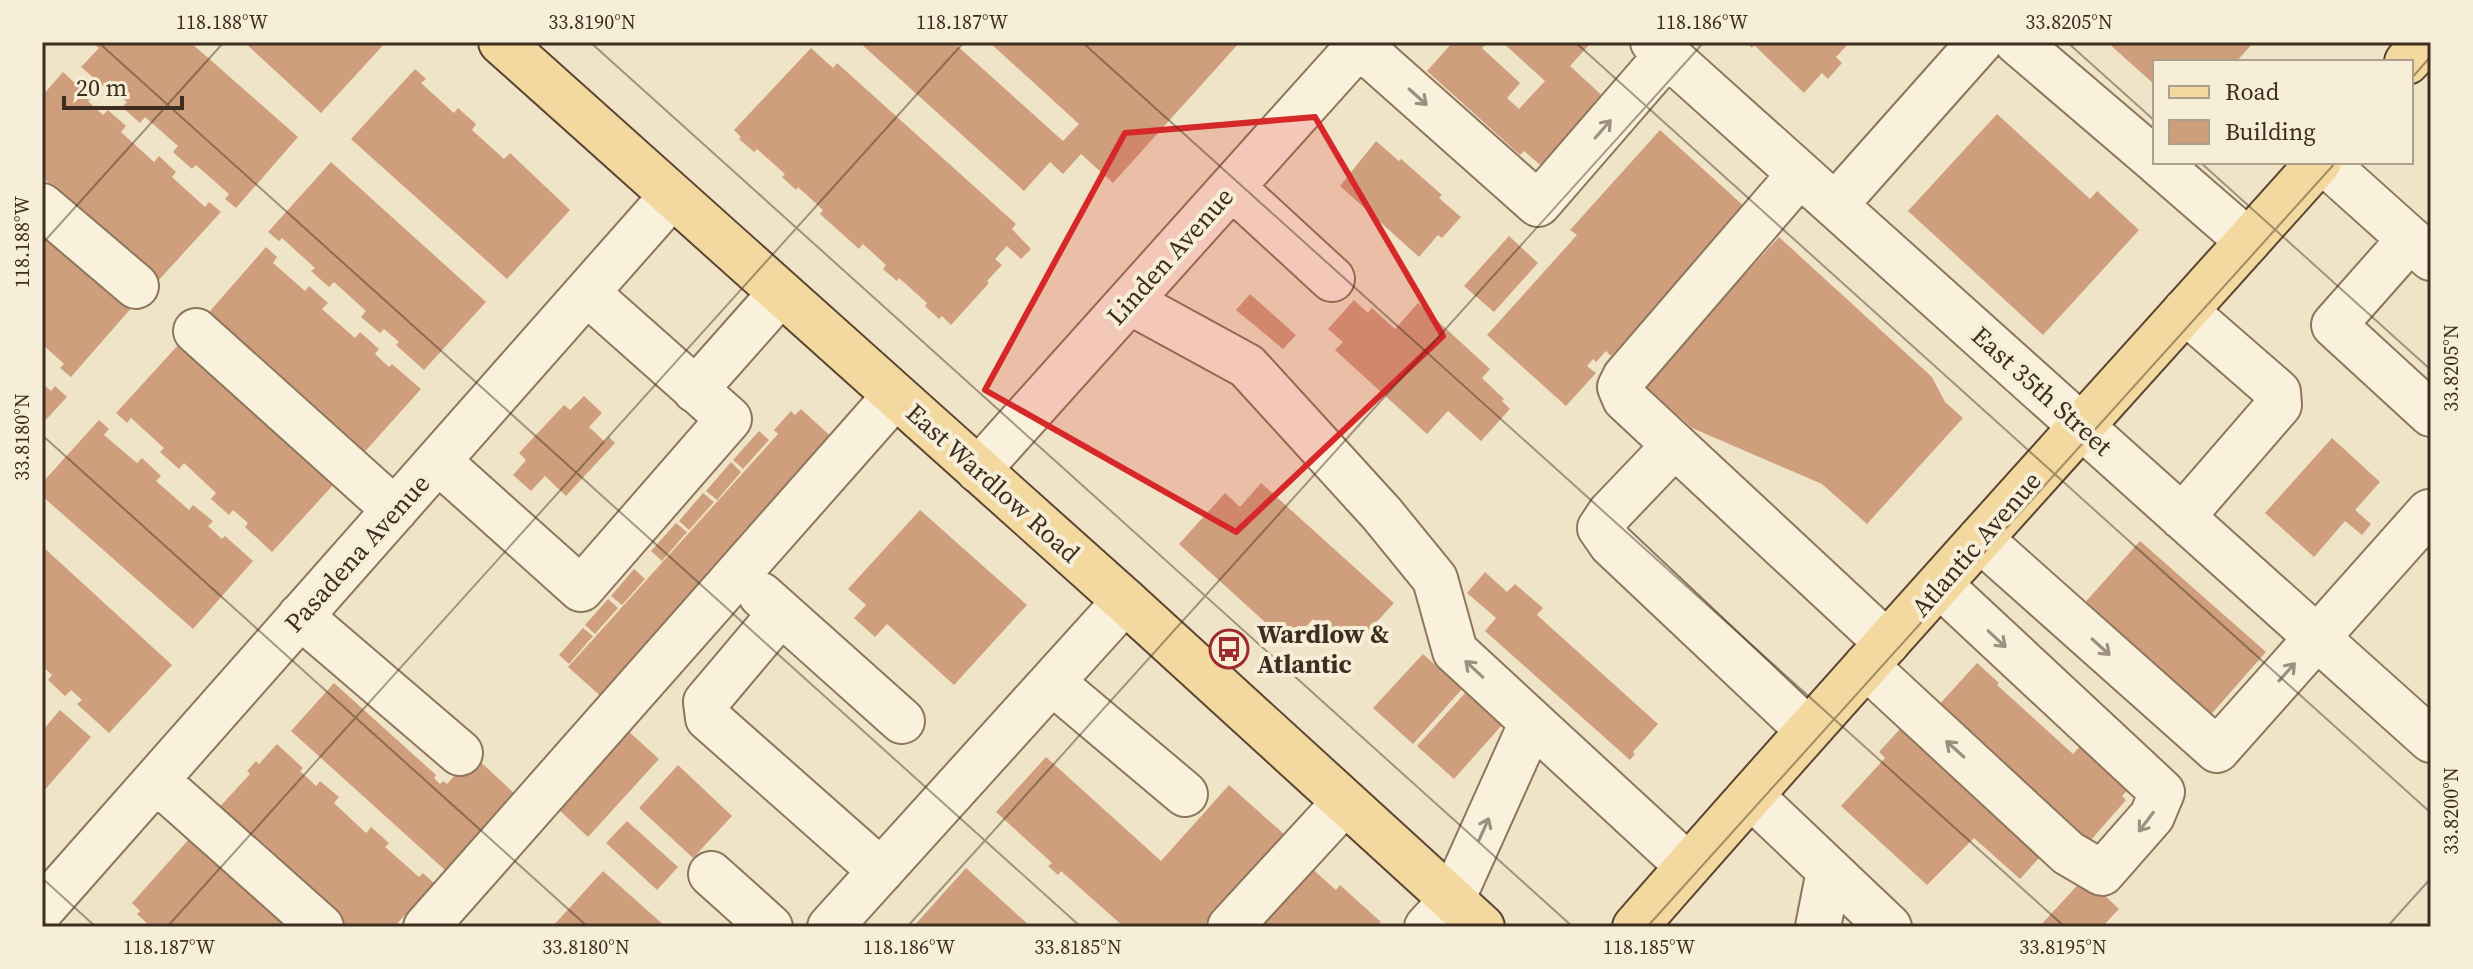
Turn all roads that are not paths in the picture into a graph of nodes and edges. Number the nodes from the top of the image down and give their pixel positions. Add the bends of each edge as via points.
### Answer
1 (501, 42) edge
2 (1980, 42) edge
3 (2017, 42) edge
4 (2425, 42) edge
5 (1361, 44) edge
6 (1660, 48) edge
7 (2409, 60) edge
8 (2153, 158) edge
9 (2159, 164) edge
10 (2320, 164) edge
11 (2324, 164) edge
12 (1800, 174) junction
13 (1232, 187) junction
14 (671, 197) junction
15 (1835, 205) junction
16 (42, 206) edge
17 (2248, 241) junction
18 (2420, 248) edge
19 (1332, 279) dead end
20 (136, 286) dead end
21 (587, 293) junction
22 (780, 294) junction
23 (1130, 302) junction
24 (2185, 311) junction
25 (196, 331) dead end
26 (695, 390) junction
27 (895, 396) junction
28 (2431, 414) edge
29 (2080, 426) junction
30 (1674, 446) junction
31 (438, 461) junction
32 (978, 470) junction
33 (395, 510) junction
34 (2429, 512) edge
35 (2182, 517) junction
36 (1980, 539) junction
37 (738, 574) junction
38 (1940, 585) junction
39 (1125, 601) junction
40 (781, 613) junction
41 (300, 616) junction
42 (2318, 638) junction
43 (1876, 655) junction
44 (1052, 682) junction
45 (902, 721) dead end
46 (1532, 722) junction
47 (1807, 729) junction
48 (2431, 740) edge
49 (460, 753) dead end
50 (156, 780) junction
51 (1185, 794) dead end
52 (1751, 796) junction
53 (1344, 803) junction
54 (1688, 866) junction
55 (881, 871) junction
56 (1829, 871) junction
57 (711, 874) dead end
58 (42, 909) edge
59 (1454, 918) edge
60 (321, 927) edge
61 (426, 927) edge
62 (770, 927) edge
63 (830, 927) edge
64 (1230, 927) edge
65 (1635, 927) edge
66 (1818, 927) edge
67 (1889, 927) edge

1 - 14 main road, East Wardlow Road
2 - 15 street
3 - 8 street
4 - 7 main road
5 -> 6 street via 1538,204
5 - 13 street, Linden Avenue
6 - 12 street, East 35th Street
9 - 17 street
10 - 17 main road, Atlantic Avenue
11 - 18 street
12 - 15 street, East 35th Street
12 - 30 street via 1620,387 1625,399
13 - 19 street
13 - 23 street, Linden Avenue
14 - 21 street, Pasadena Avenue
14 - 22 main road, East Wardlow Road
15 - 29 street, East 35th Street
16 - 20 street
17 - 24 main road, Atlantic Avenue
18 - 28 street via 2334,325
21 - 26 street
21 - 31 street, Pasadena Avenue
22 - 26 street
22 - 27 main road, East Wardlow Road
23 - 32 street, Linden Avenue
46 -> 23 street via 1455,651 1435,579 1247,366
24 - 29 main road, Atlantic Avenue
24 - 35 street via 2280,398
25 - 33 street
26 - 31 street via 729,419 581,589
27 - 32 main road, East Wardlow Road
27 - 37 street
29 - 35 street, East 35th Street
29 - 36 main road, Atlantic Avenue
30 - 43 street
30 - 47 street via 1600,528
31 - 33 street, Pasadena Avenue
32 - 39 main road, East Wardlow Road
33 - 41 street, Pasadena Avenue
34 - 42 street
35 - 42 street, East 35th Street
36 - 38 main road, Atlantic Avenue
36 -> 42 street via 2217,750
37 - 40 street
37 - 61 street
38 - 43 main road, Atlantic Avenue
38 -> 43 street via 2162,792 2152,816 2102,873 2068,853
39 - 44 street
39 - 53 main road, East Wardlow Road
40 - 45 street
40 - 55 street via 706,702 708,718
41 - 49 street
41 - 50 street, Pasadena Avenue
42 - 48 street, East 35th Street
43 - 47 main road, Atlantic Avenue
44 - 51 street
44 - 55 street
46 - 54 street
59 -> 46 street
47 - 52 main road, Atlantic Avenue
50 - 58 street, Pasadena Avenue
50 - 60 street
52 - 54 main road, Atlantic Avenue
52 - 56 street
53 - 59 main road, East Wardlow Road
53 - 64 street
54 - 65 main road, Atlantic Avenue
55 - 63 street
56 - 66 street
56 - 67 street
57 - 62 street

